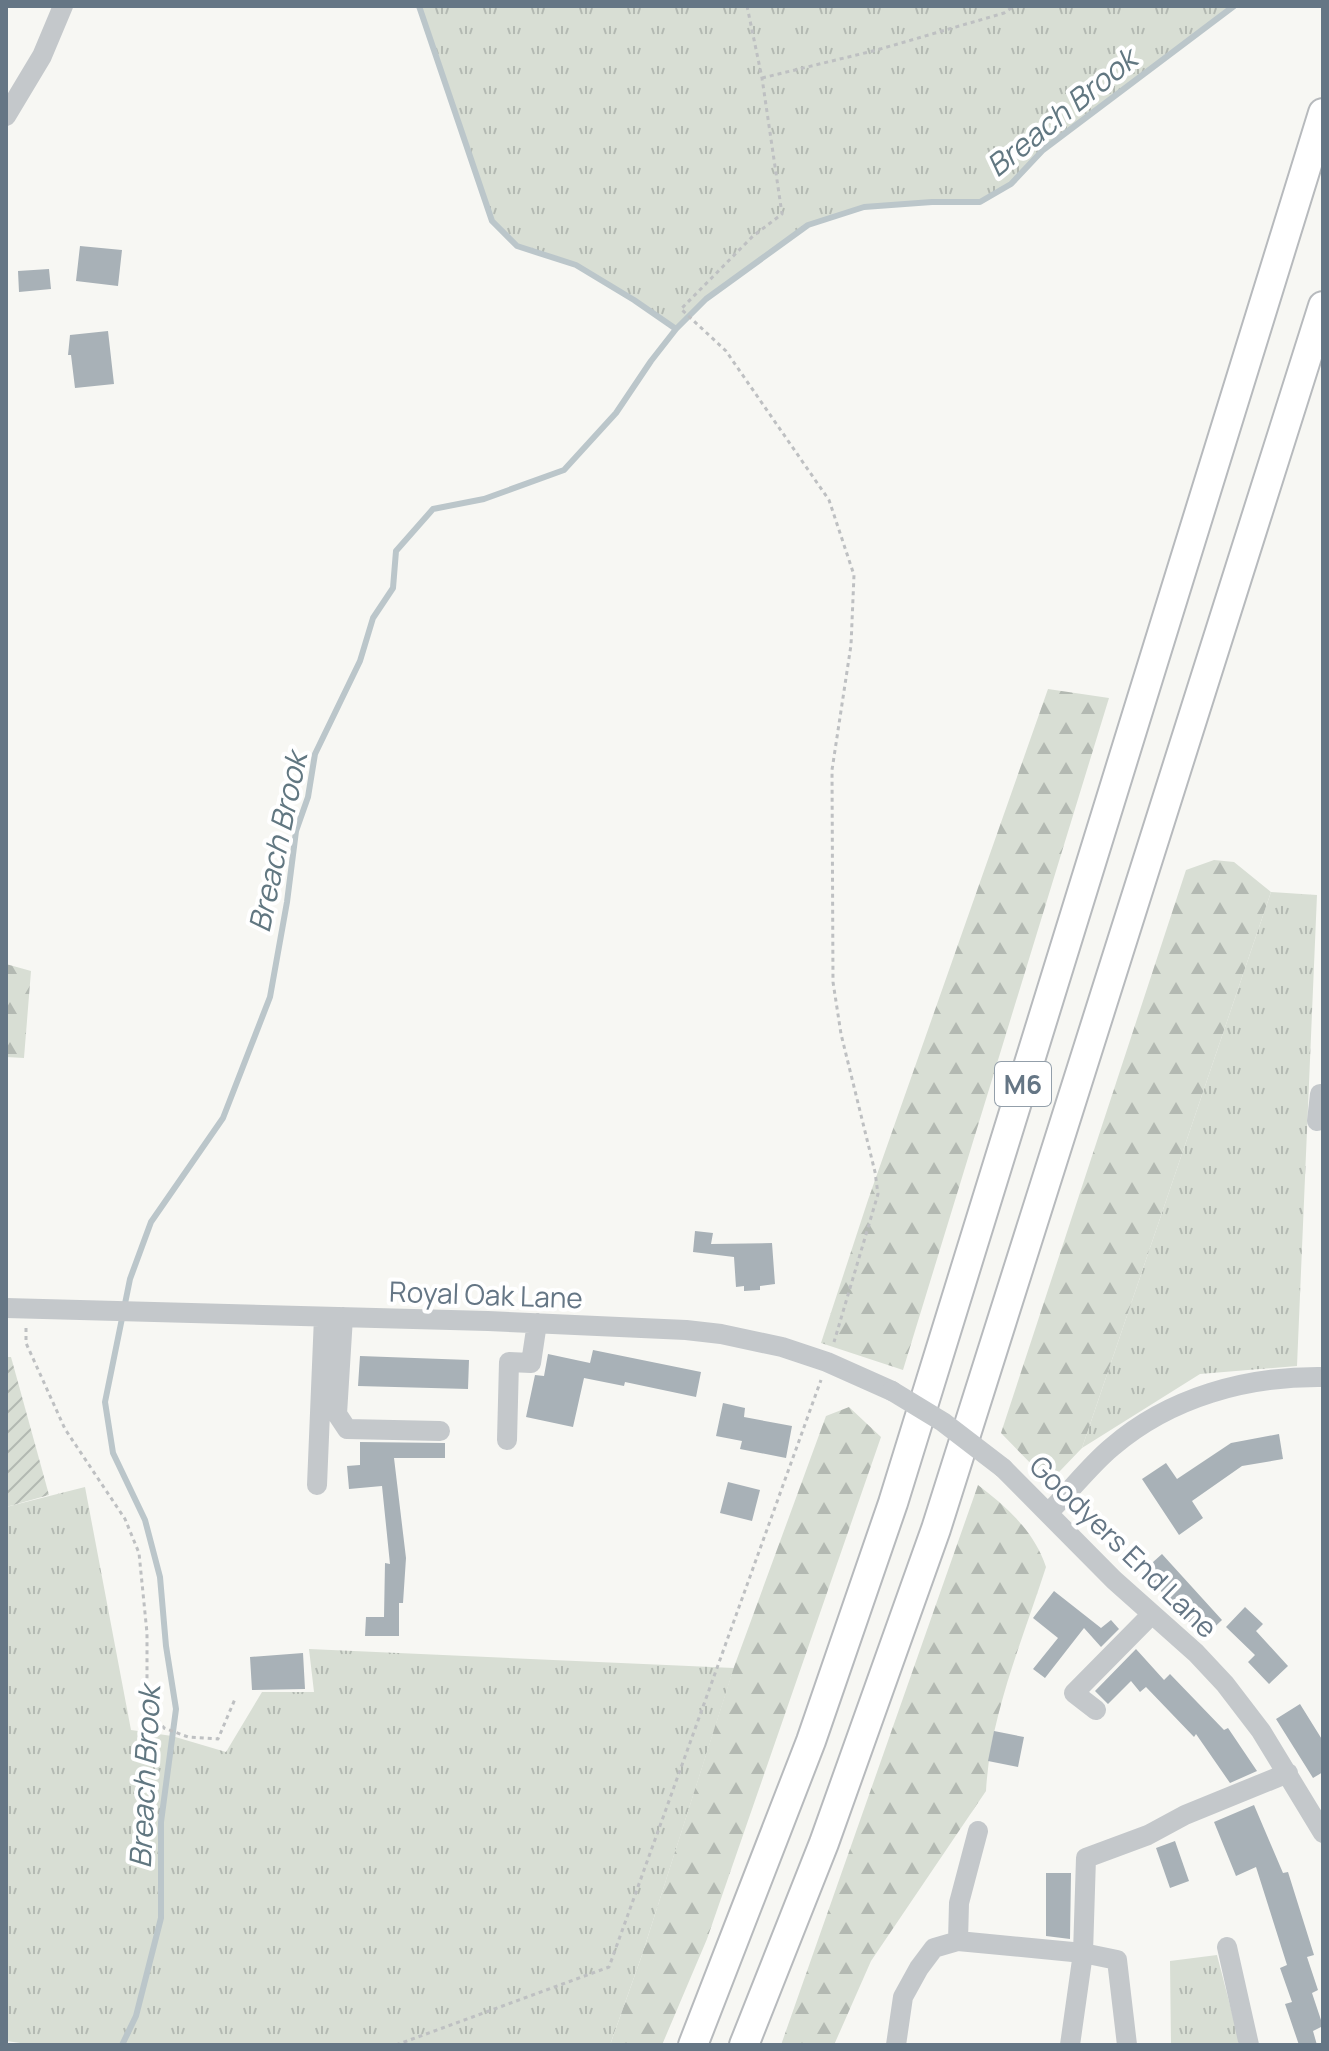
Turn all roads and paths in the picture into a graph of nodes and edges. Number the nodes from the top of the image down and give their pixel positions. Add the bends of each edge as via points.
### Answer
1 (63, 6) edge
2 (747, 6) edge
3 (1014, 6) edge
4 (762, 78) junction
5 (1323, 113) edge
6 (6, 116) edge
7 (1323, 306) edge
8 (1323, 1094) edge
9 (1317, 1121) dead end
10 (16, 1308) edge
11 (334, 1317) junction
12 (537, 1323) junction
13 (827, 1362) junction
14 (1323, 1377) edge
15 (440, 1431) dead end
16 (507, 1440) dead end
17 (317, 1485) dead end
18 (1048, 1513) junction
19 (1152, 1614) junction
20 (235, 1699) dead end
21 (1096, 1710) dead end
22 (1288, 1773) junction
23 (978, 1831) dead end
24 (1323, 1833) edge
25 (958, 1941) junction
26 (1227, 1947) dead end
27 (1083, 1953) junction
28 (396, 2045) edge
29 (693, 2045) edge
30 (744, 2045) edge
31 (896, 2045) edge
32 (1070, 2045) edge
33 (1127, 2045) edge
34 (1249, 2045) edge

1 - 6 street via 42,56
2 - 4 path
3 - 4 path via 877,50
4 - 13 path via 782,214 681,309 726,351 829,500 854,575 851,645 832,770 833,982 878,1194
5 - 29 highway, M6 via 893,1503 811,1741
7 - 30 highway, M6 via 936,1529 824,1843
8 - 9 street
10 - 11 street, Royal Oak Lane
10 - 20 path via 65,1429 125,1519 139,1553 151,1711 164,1728 188,1737 218,1739
11 - 12 street, Royal Oak Lane
11 - 15 street via 337,1414 347,1429
11 - 17 street
12 - 13 street, Royal Oak Lane via 721,1334
12 - 16 street via 531,1363 509,1362
13 - 18 street, Goodyers End Lane, bridge via 892,1391 943,1422 1003,1468
13 - 28 path via 609,1967
14 - 18 street via 1238,1386 1178,1404 1109,1449
18 - 19 street, Goodyers End Lane
19 - 21 street via 1074,1693
19 - 22 street, Goodyers End Lane via 1225,1684
22 - 24 street, Goodyers End Lane
22 - 27 street via 1086,1858
23 - 25 street via 959,1903
25 - 27 street
25 - 31 street via 934,1948 919,1968 903,1997
26 - 34 street
27 - 32 street
27 - 33 street via 1117,1960

